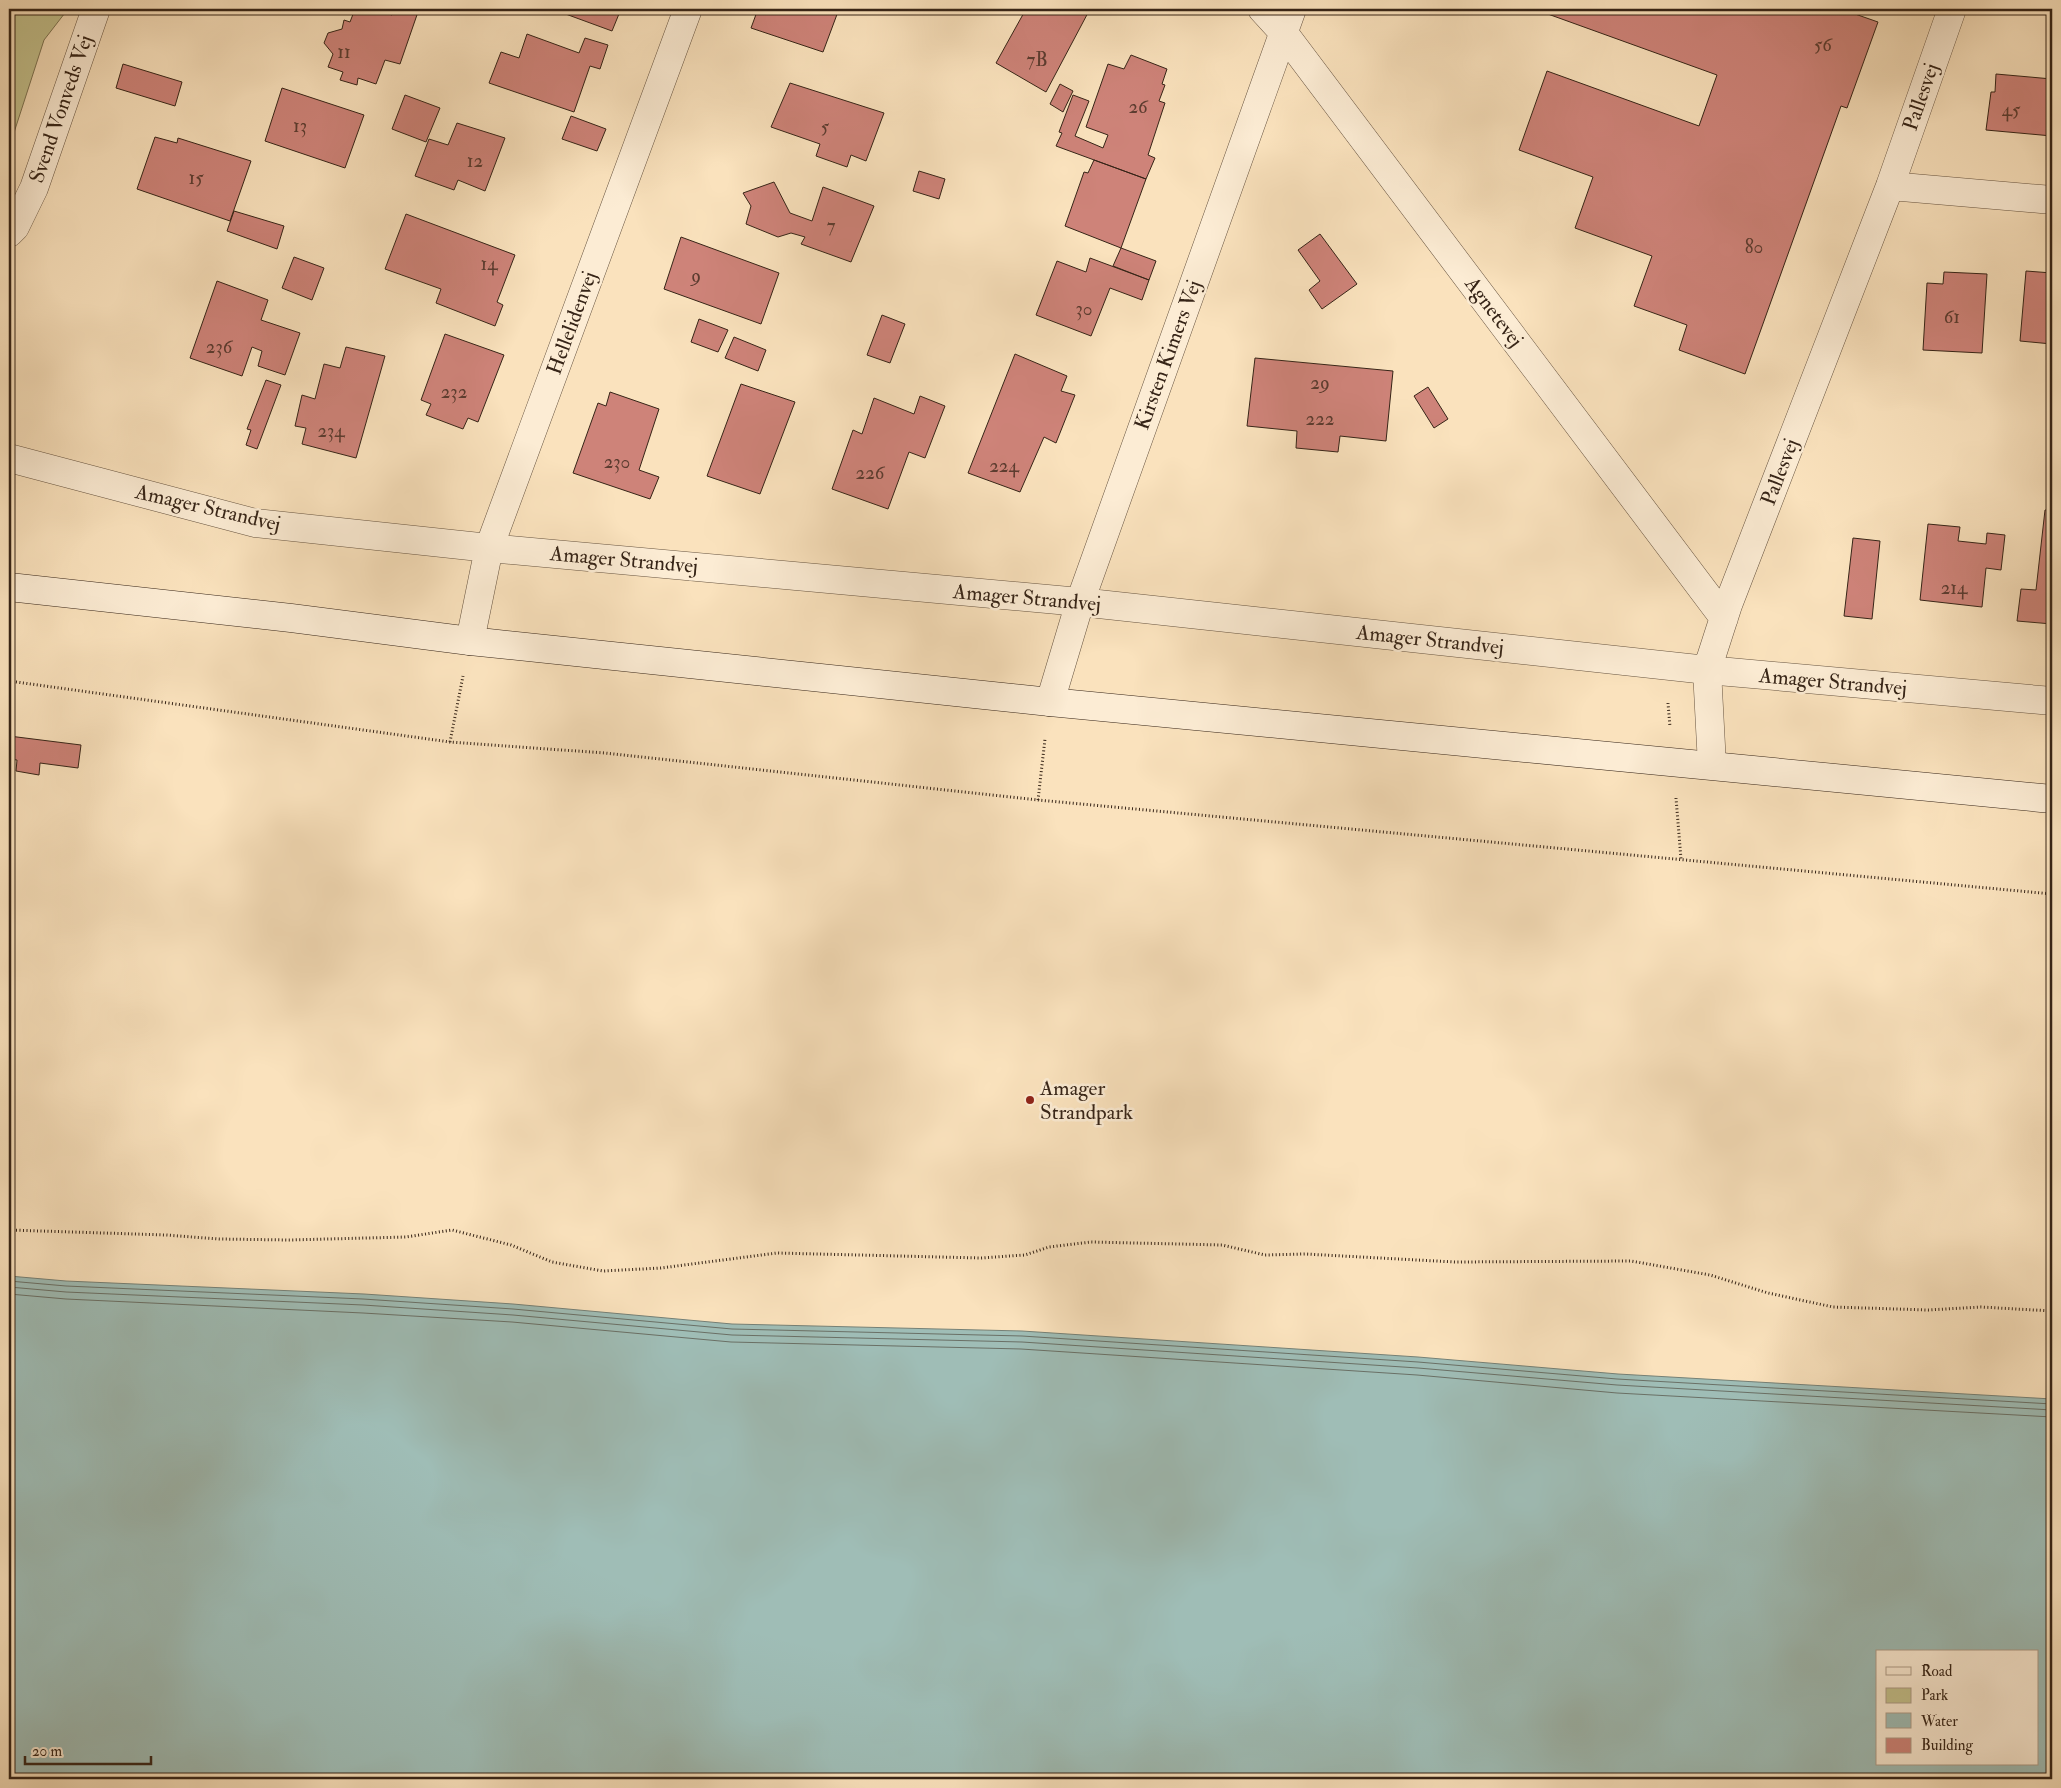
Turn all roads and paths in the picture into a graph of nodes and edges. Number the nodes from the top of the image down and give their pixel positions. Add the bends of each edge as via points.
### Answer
1 (96, 9) edge
2 (688, 9) edge
3 (1262, 9) edge
4 (1952, 9) edge
5 (1288, 20) edge
6 (1890, 186) junction
7 (2052, 200) edge
8 (9, 233) edge
9 (9, 458) edge
10 (489, 548) junction
11 (9, 587) edge
12 (1080, 602) junction
13 (1724, 618) junction
14 (470, 641) junction
15 (1707, 670) junction
16 (9, 681) edge
17 (2052, 701) edge
18 (1050, 702) junction
19 (450, 742) junction
20 (1712, 765) junction
21 (2052, 799) edge
22 (1038, 800) junction
23 (2052, 894) edge
24 (9, 1230) edge
25 (2052, 1311) edge

1 - 8 street, Svend Vonveds Vej via 34,188
2 - 10 street, Hellelidenvej
3 - 5 street, Agnetevej
4 - 6 street, Pallesvej
5 - 12 street, Kirsten Kimers Vej
5 - 13 street, Agnetevej
6 - 7 street
6 - 13 street, Pallesvej
9 - 10 street, Amager Strandvej via 255,523
10 - 12 street, Amager Strandvej
10 - 14 street, Hellelidenvej
11 - 14 street
12 - 15 street, Amager Strandvej
12 - 18 street, Kirsten Kimers Vej
13 - 15 street, Pallesvej
14 - 18 street
14 - 19 path
15 - 17 street, Amager Strandvej
15 - 20 street, Pallesvej
16 - 19 path
18 - 20 street
18 - 22 path
19 - 22 path via 605,753
20 - 21 street
22 - 23 path
24 - 25 path via 281,1240 406,1237 452,1230 511,1245 552,1262 603,1271 661,1268 777,1253 981,1258 1025,1255 1049,1247 1091,1242 1222,1245 1264,1255 1305,1254 1455,1262 1630,1262 1710,1275 1768,1294 1833,1307 1928,1310 1981,1307

